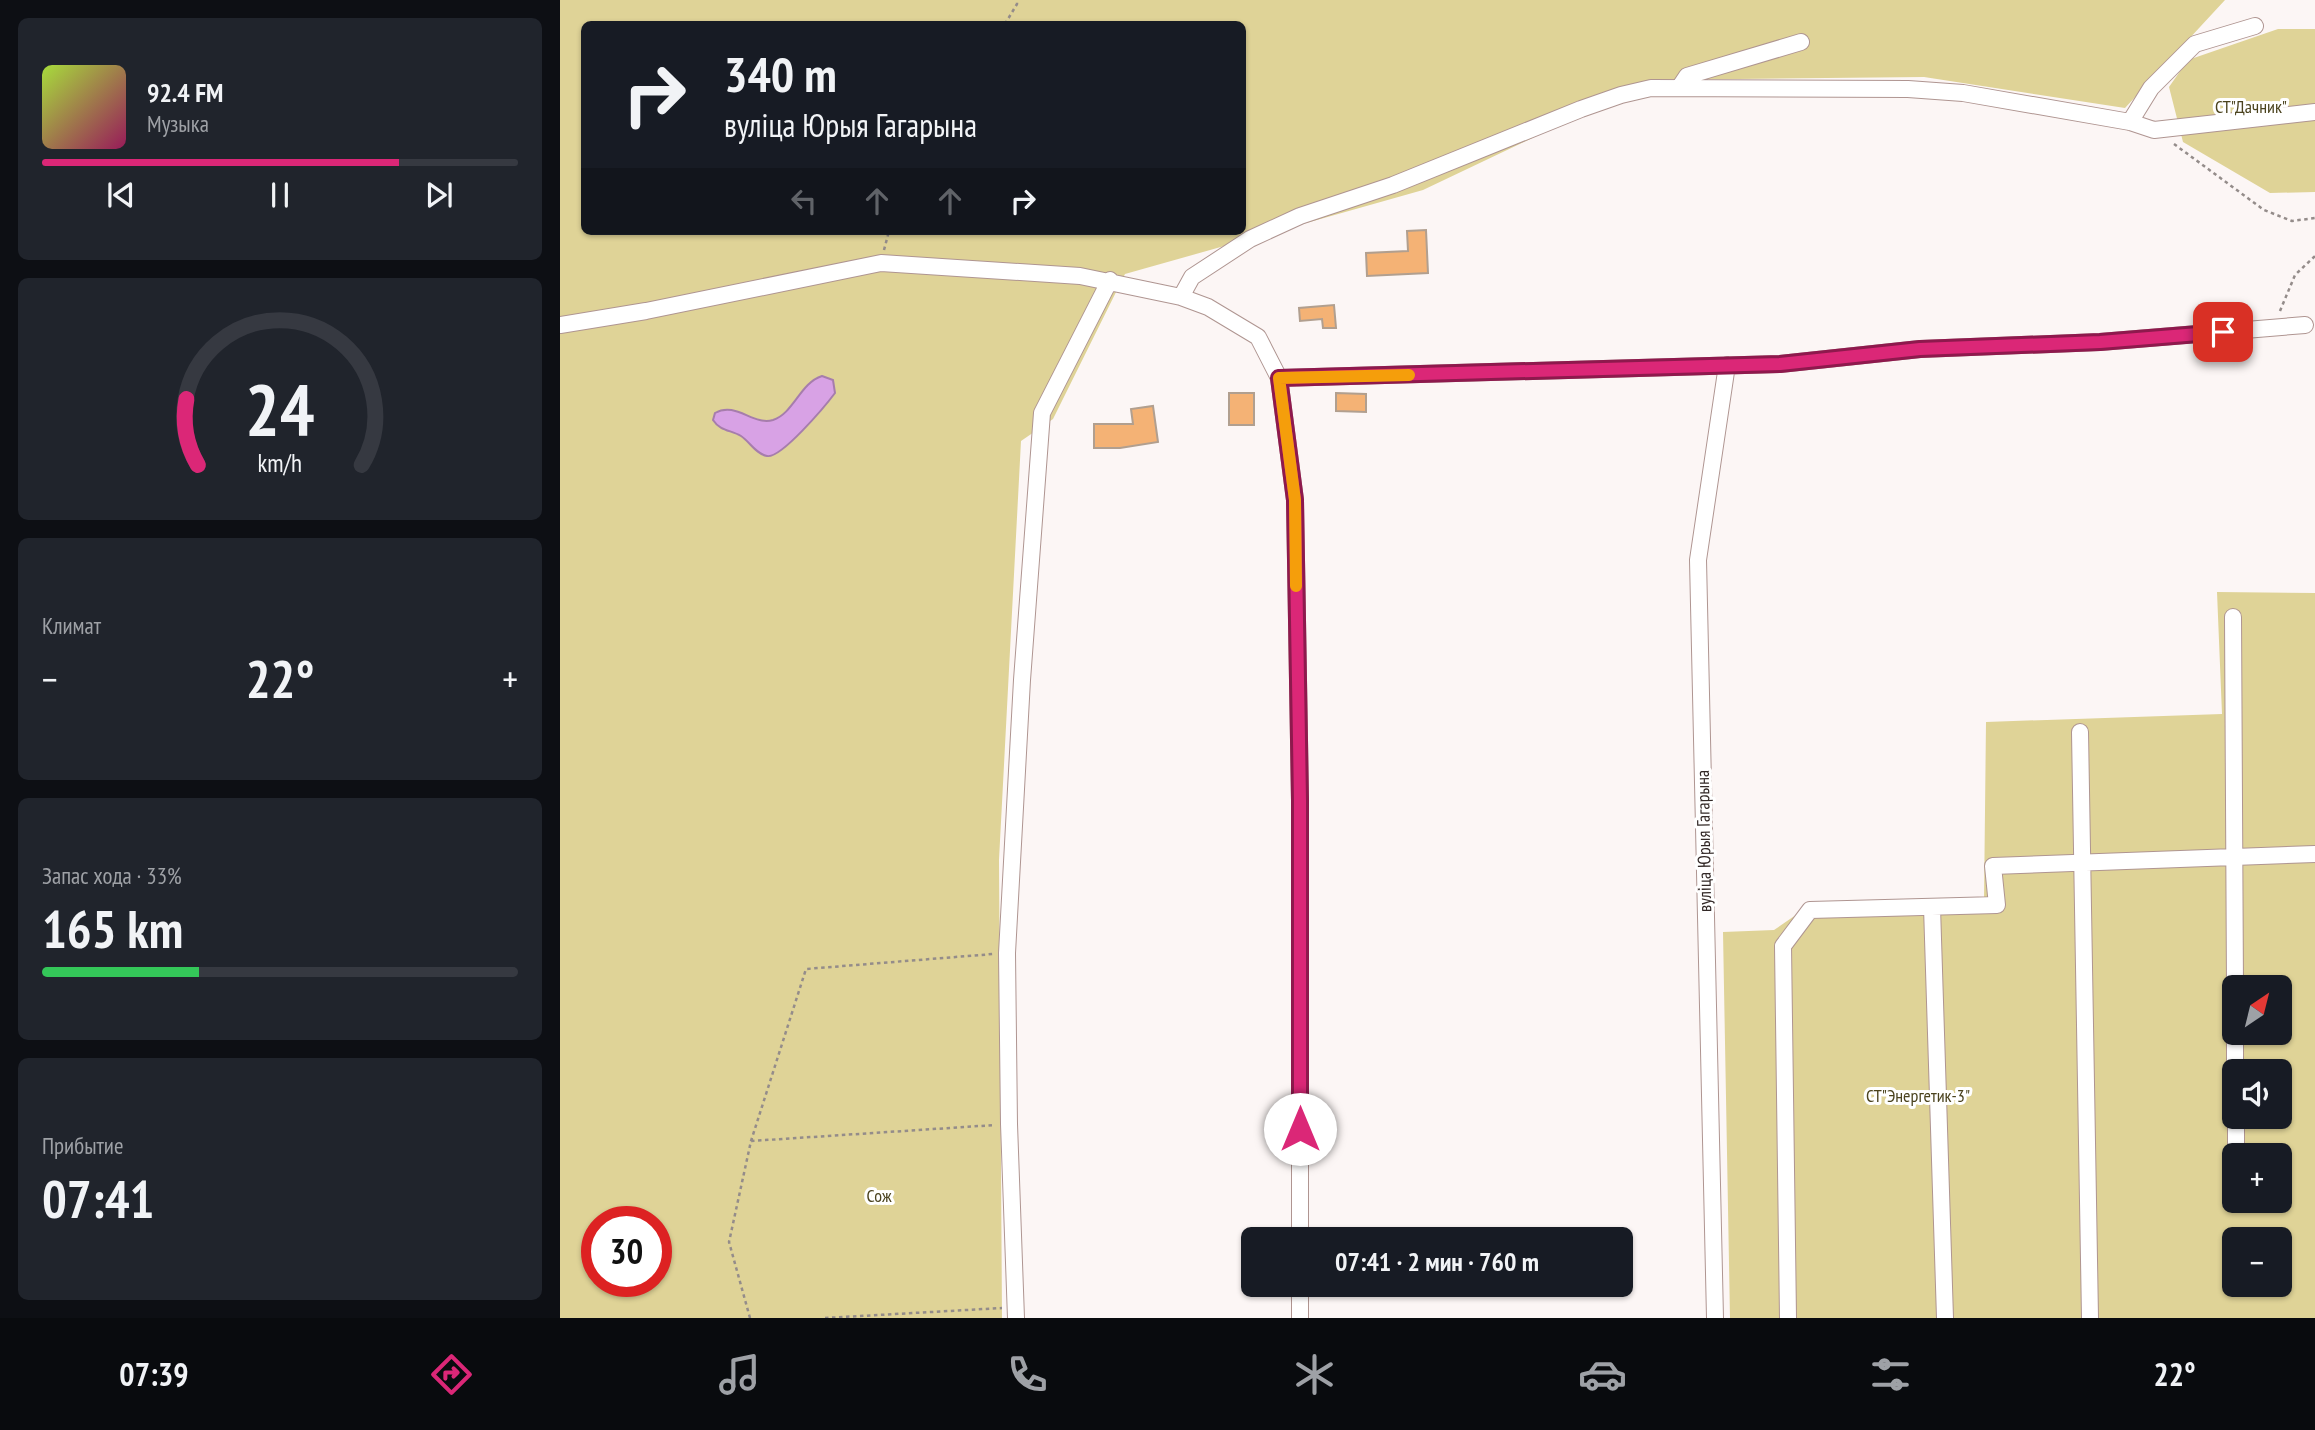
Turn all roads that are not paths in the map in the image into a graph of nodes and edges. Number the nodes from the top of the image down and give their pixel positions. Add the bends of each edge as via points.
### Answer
1 (2255, 26) dead end
2 (1801, 42) dead end
3 (1679, 88) junction
4 (2315, 112) edge
5 (2130, 122) junction
6 (1110, 280) junction
7 (1181, 298) junction
8 (560, 325) edge
9 (2305, 325) dead end
10 (1727, 365) junction
11 (1279, 378) junction
12 (2233, 617) dead end
13 (2080, 732) dead end
14 (2315, 854) edge
15 (2235, 857) junction
16 (2084, 863) junction
17 (1932, 907) junction
18 (2235, 975) edge
19 (1300, 1227) edge
20 (1300, 1297) edge
21 (1016, 1313) edge
22 (1300, 1318) edge
23 (1715, 1318) edge
24 (1788, 1318) edge
25 (1945, 1318) edge
26 (2090, 1318) edge

1 - 5 street via 2195,44 2151,88
2 - 3 street via 1687,76
3 - 5 street via 1963,93
3 - 7 street via 1621,95 1393,185 1300,216 1250,239 1192,277
4 - 5 street via 2154,130
6 - 7 street
6 - 8 street via 881,263
6 - 21 street via 1042,413 1007,953
7 - 11 street via 1208,307 1258,337
9 - 10 street
10 - 11 street
10 - 23 street, вуліца Юрыя Гагарына via 1698,560
11 - 19 street via 1295,500
12 - 15 street
13 - 16 street
14 - 15 street
15 - 16 street
15 - 18 street
16 - 17 street via 1993,866 1997,905
16 - 26 street
17 - 24 street via 1810,910 1783,946
17 - 25 street
20 - 22 street

